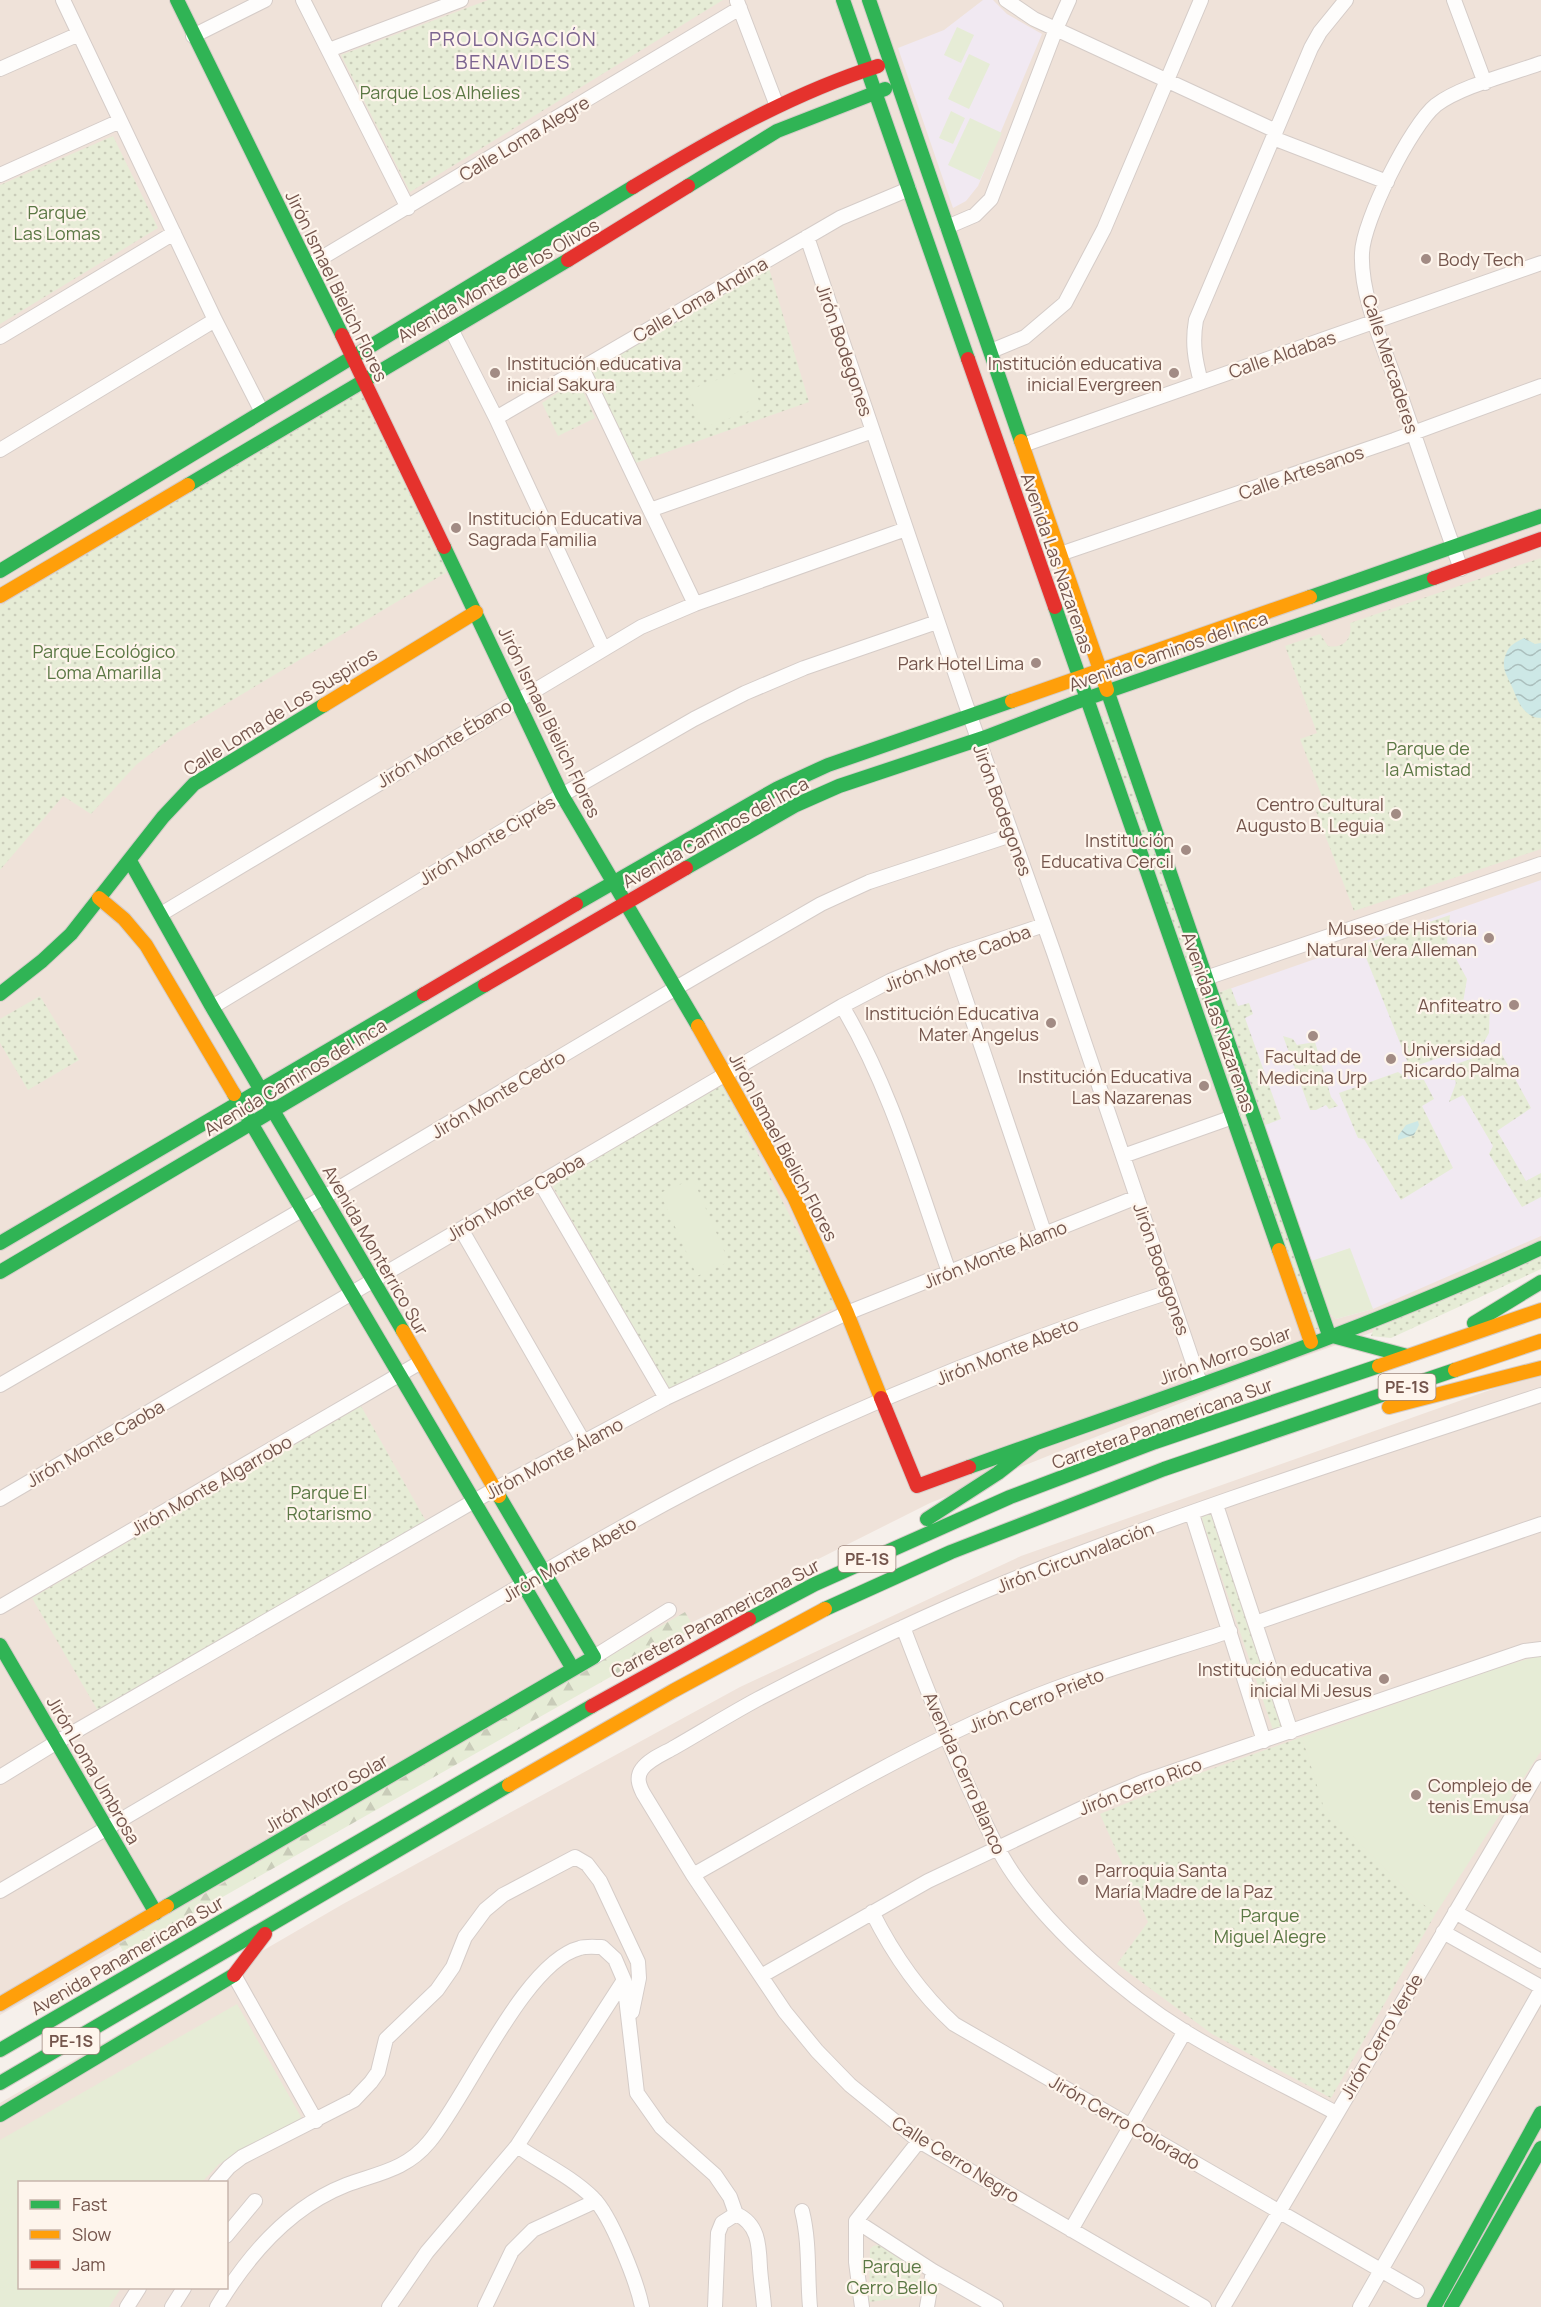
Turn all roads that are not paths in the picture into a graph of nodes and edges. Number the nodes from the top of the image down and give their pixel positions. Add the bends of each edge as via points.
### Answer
1 (63, 0) edge
2 (177, 0) edge
3 (265, 0) edge
4 (303, 0) edge
5 (461, 0) edge
6 (843, 0) edge
7 (869, 0) edge
8 (1006, 0) edge
9 (1070, 0) edge
10 (1201, 0) edge
11 (1346, 0) edge
12 (1454, 0) edge
13 (738, 4) edge
14 (1056, 29) junction
15 (79, 34) junction
16 (193, 36) junction
17 (329, 50) junction
18 (891, 62) junction
19 (1541, 63) edge
20 (0, 69) edge
21 (867, 69) junction
22 (1167, 81) junction
23 (1485, 83) junction
24 (899, 85) junction
25 (875, 92) junction
26 (777, 106) junction
27 (120, 121) junction
28 (1274, 135) junction
29 (0, 175) edge
30 (1387, 182) junction
31 (909, 189) junction
32 (408, 208) junction
33 (947, 227) junction
34 (174, 233) junction
35 (807, 237) junction
36 (1541, 263) edge
37 (308, 267) junction
38 (215, 320) junction
39 (1375, 321) junction
40 (451, 329) junction
41 (0, 338) edge
42 (991, 351) junction
43 (353, 357) junction
44 (582, 368) junction
45 (364, 379) junction
46 (1201, 382) junction
47 (1541, 386) edge
48 (262, 412) junction
49 (496, 418) junction
50 (873, 431) junction
51 (1413, 433) junction
52 (1023, 445) junction
53 (0, 450) edge
54 (650, 510) junction
55 (1541, 516) edge
56 (906, 529) junction
57 (1541, 539) edge
58 (1453, 547) junction
59 (1060, 554) junction
60 (1461, 569) junction
61 (0, 571) edge
62 (1, 593) edge
63 (695, 604) junction
64 (476, 612) junction
65 (938, 622) junction
66 (603, 648) junction
67 (1100, 670) junction
68 (1080, 677) junction
69 (1108, 692) junction
70 (1087, 699) junction
71 (515, 701) junction
72 (969, 715) junction
73 (977, 740) junction
74 (562, 795) junction
75 (1011, 835) junction
76 (130, 861) junction
77 (1541, 864) edge
78 (613, 882) junction
79 (99, 898) junction
80 (625, 902) junction
81 (161, 914) junction
82 (1044, 925) junction
83 (951, 956) junction
84 (1206, 978) junction
85 (1186, 985) junction
86 (676, 988) junction
87 (0, 994) edge
88 (843, 1006) junction
89 (212, 1007) junction
90 (727, 1075) junction
91 (261, 1089) junction
92 (239, 1102) junction
93 (273, 1110) junction
94 (1233, 1117) junction
95 (251, 1123) junction
96 (1124, 1156) junction
97 (540, 1182) junction
98 (324, 1197) junction
99 (1137, 1197) junction
100 (302, 1210) junction
101 (461, 1229) junction
102 (1045, 1235) junction
103 (0, 1241) edge
104 (1541, 1248) edge
105 (0, 1272) edge
106 (949, 1272) junction
107 (373, 1280) junction
108 (1541, 1282) edge
109 (1169, 1292) junction
110 (351, 1293) junction
111 (1541, 1310) edge
112 (847, 1313) junction
113 (1329, 1335) junction
114 (1541, 1341) edge
115 (1311, 1342) junction
116 (1432, 1348) junction
117 (1407, 1356) junction
118 (421, 1362) junction
119 (1541, 1368) edge
120 (400, 1375) junction
121 (1200, 1383) junction
122 (0, 1385) edge
123 (1541, 1395) edge
124 (666, 1398) junction
125 (881, 1401) junction
126 (1273, 1433) junction
127 (583, 1441) junction
128 (1036, 1443) junction
129 (917, 1486) joint
130 (495, 1489) junction
131 (0, 1499) edge
132 (474, 1501) junction
133 (1216, 1505) junction
134 (1192, 1514) junction
135 (1541, 1524) edge
136 (868, 1559) junction
137 (544, 1572) junction
138 (523, 1584) junction
139 (0, 1607) edge
140 (669, 1610) dead end
141 (1255, 1623) junction
142 (903, 1627) junction
143 (1230, 1631) junction
144 (0, 1645) edge
145 (1541, 1649) edge
146 (594, 1657) junction
147 (573, 1669) junction
148 (1290, 1732) junction
149 (946, 1737) junction
150 (1264, 1741) junction
151 (57, 1742) junction
152 (1541, 1767) edge
153 (0, 1777) edge
154 (639, 1778) joint
155 (106, 1828) junction
156 (996, 1847) junction
157 (693, 1875) junction
158 (0, 1891) edge
159 (240, 1910) joint
160 (873, 1912) junction
161 (1455, 1912) junction
162 (156, 1913) junction
163 (272, 1924) junction
164 (1443, 1932) junction
165 (1541, 1960) edge
166 (234, 1975) junction
167 (761, 1976) junction
168 (624, 1980) junction
169 (1541, 1988) edge
170 (0, 2004) edge
171 (629, 2023) junction
172 (1185, 2031) junction
173 (0, 2050) edge
174 (0, 2083) edge
175 (1336, 2113) junction
176 (1541, 2113) edge
177 (0, 2115) edge
178 (316, 2121) junction
179 (1131, 2125) junction
180 (919, 2141) junction
181 (517, 2146) junction
182 (1520, 2151) junction
183 (1539, 2156) edge
184 (217, 2181) edge
185 (596, 2200) junction
186 (255, 2201) dead end
187 (802, 2211) dead end
188 (1278, 2211) junction
189 (736, 2214) junction
190 (856, 2221) junction
191 (1071, 2230) junction
192 (228, 2234) edge
193 (933, 2271) junction
194 (1380, 2271) junction
195 (228, 2288) edge
196 (138, 2289) edge
197 (183, 2289) edge
198 (228, 2289) edge
199 (1417, 2291) dead end
200 (127, 2307) edge
201 (172, 2307) edge
202 (217, 2307) edge
203 (389, 2307) edge
204 (485, 2307) edge
205 (642, 2307) edge
206 (715, 2307) edge
207 (764, 2307) edge
208 (810, 2307) edge
209 (862, 2307) edge
210 (927, 2307) edge
211 (996, 2307) edge
212 (1204, 2307) edge
213 (1223, 2307) edge
214 (1360, 2307) edge
215 (1434, 2307) edge
216 (1451, 2307) edge

1 - 15 street
2 - 16 main road, Jirón Ismael Bielich Flores
3 - 16 street
4 - 17 street
5 - 17 street
6 - 21 main road, Avenida Las Nazarenas
7 - 18 main road, Avenida Las Nazarenas
8 - 14 street
9 - 14 street
10 - 22 street
11 - 28 street via 1311,48
12 - 23 street
13 - 26 street
13 - 32 street, Calle Loma Alegre
14 - 22 street
14 - 33 street via 991,199 975,214
15 - 20 street
15 - 27 street
16 - 37 main road, Jirón Ismael Bielich Flores
17 - 32 street
18 - 21 main road, Avenida Monte de los Olivos
18 - 24 main road, Avenida Las Nazarenas
19 - 23 street, Calle Mercaderes
21 - 25 main road, Avenida Las Nazarenas
21 - 26 main road, Avenida Monte de los Olivos
22 - 28 street
22 - 42 street via 1104,229 1065,303 1025,337
23 - 30 street, Calle Mercaderes via 1436,105 1419,123
24 - 25 main road, Avenida Monte de los Olivos
24 - 33 main road, Avenida Las Nazarenas
25 - 31 main road, Avenida Las Nazarenas
25 - 40 main road, Avenida Monte de los Olivos via 777,131
26 - 43 main road, Avenida Monte de los Olivos via 709,141
27 - 29 street
27 - 34 street
28 - 30 street
28 - 46 street via 1196,320 1194,356
30 - 39 street, Calle Mercaderes via 1367,228 1362,252 1363,277
31 - 35 street, Calle Loma Andina via 840,218
31 - 68 main road, Avenida Las Nazarenas
32 - 37 street, Calle Loma Alegre
33 - 42 main road, Avenida Las Nazarenas
34 - 38 street
34 - 41 street
35 - 44 street, Calle Loma Andina
35 - 50 street, Jirón Bodegones
36 - 39 street, Calle Aldabas
37 - 43 main road, Jirón Ismael Bielich Flores
38 - 48 street
38 - 53 street
39 - 46 street, Calle Aldabas
39 - 51 street, Calle Mercaderes
40 - 45 main road, Avenida Monte de los Olivos
40 - 49 street
42 - 52 main road, Avenida Las Nazarenas
43 - 45 main road, Jirón Ismael Bielich Flores
43 - 48 main road, Avenida Monte de los Olivos
44 - 49 street, Calle Loma Andina
44 - 54 street
45 - 62 main road, Avenida Monte de los Olivos
45 - 64 main road, Jirón Ismael Bielich Flores
46 - 52 street, Calle Aldabas
47 - 51 street, Calle Artesanos
48 - 61 main road, Avenida Monte de los Olivos
49 - 66 street
50 - 54 street
50 - 56 street, Jirón Bodegones
51 - 58 street, Calle Mercaderes
51 - 59 street, Calle Artesanos
52 - 59 main road, Avenida Las Nazarenas
54 - 63 street
55 - 58 main road, Avenida Caminos del Inca
56 - 63 street, Jirón Monte Ébano
56 - 65 street, Jirón Bodegones
57 - 60 main road, Avenida Caminos del Inca
58 - 60 street, Calle Mercaderes
58 - 67 main road, Avenida Caminos del Inca
59 - 67 main road, Avenida Las Nazarenas
60 - 69 main road, Avenida Caminos del Inca
63 - 66 street, Jirón Monte Ébano
64 - 71 main road, Jirón Ismael Bielich Flores
64 - 76 main road, Calle Loma de Los Suspiros via 194,784 158,821
65 - 72 street, Jirón Bodegones
65 - 74 street, Jirón Monte Ciprés via 804,668 746,693
66 - 71 street, Jirón Monte Ébano
67 - 68 main road, Avenida Caminos del Inca
67 - 69 main road, Avenida Las Nazarenas
68 - 70 main road, Avenida Las Nazarenas
68 - 72 main road, Avenida Caminos del Inca
69 - 70 main road, Avenida Caminos del Inca
69 - 84 main road, Avenida Las Nazarenas
70 - 73 main road, Avenida Caminos del Inca
70 - 85 main road, Avenida Las Nazarenas
71 - 74 main road, Jirón Ismael Bielich Flores
71 - 81 street, Jirón Monte Ébano
72 - 73 street, Jirón Bodegones
72 - 78 main road, Avenida Caminos del Inca via 788,783
73 - 75 street, Jirón Bodegones
73 - 80 main road, Avenida Caminos del Inca via 840,786 796,805
74 - 78 main road, Jirón Ismael Bielich Flores
74 - 89 street, Jirón Monte Ciprés
75 - 82 street, Jirón Bodegones
75 - 86 street, Jirón Monte Cedro via 869,882 821,904
76 - 79 main road, Calle Loma de Los Suspiros
76 - 81 main road, Avenida Monterrico Sur
77 - 84 street
78 - 80 main road, Jirón Ismael Bielich Flores
78 - 91 main road, Avenida Caminos del Inca
79 - 87 main road, Calle Loma de Los Suspiros via 57,947
79 - 92 main road via 147,945
80 - 86 main road, Jirón Ismael Bielich Flores
80 - 93 main road, Avenida Caminos del Inca
81 - 89 main road, Avenida Monterrico Sur
82 - 83 street, Jirón Monte Caoba
82 - 96 street, Jirón Bodegones
83 - 88 street, Jirón Monte Caoba
83 - 102 street
84 - 85 street
84 - 113 main road, Avenida Las Nazarenas
85 - 94 main road, Avenida Las Nazarenas
86 - 90 main road, Jirón Ismael Bielich Flores
86 - 98 street, Jirón Monte Cedro
88 - 90 street, Jirón Monte Caoba
88 - 106 street via 881,1080
89 - 91 main road, Avenida Monterrico Sur
90 - 97 street, Jirón Monte Caoba
90 - 112 main road, Jirón Ismael Bielich Flores via 794,1197
91 - 92 main road, Avenida Caminos del Inca
91 - 93 main road, Avenida Monterrico Sur
92 - 95 main road
92 - 103 main road, Avenida Caminos del Inca
93 - 95 main road, Avenida Caminos del Inca
93 - 98 main road, Avenida Monterrico Sur
94 - 96 street
94 - 115 main road, Avenida Las Nazarenas
95 - 100 main road
95 - 105 main road, Avenida Caminos del Inca
96 - 99 street, Jirón Bodegones
97 - 101 street, Jirón Monte Caoba
97 - 124 street
98 - 100 street, Jirón Monte Cedro
98 - 107 main road, Avenida Monterrico Sur
99 - 102 street, Jirón Monte Álamo
99 - 109 street, Jirón Bodegones
100 - 110 main road
100 - 122 street, Jirón Monte Cedro
101 - 107 street, Jirón Monte Caoba
101 - 127 street
102 - 106 street, Jirón Monte Álamo
104 - 113 main road, Jirón Morro Solar via 1488,1273
106 - 112 street, Jirón Monte Álamo
107 - 110 street, Jirón Monte Caoba
107 - 118 main road, Avenida Monterrico Sur
108 - 116 main road
109 - 121 street, Jirón Bodegones
109 - 125 street, Jirón Monte Abeto via 1084,1319
110 - 120 main road
110 - 131 street, Jirón Monte Caoba
111 - 116 main road, Carretera Panamericana Sur / PE-1S
112 - 124 street, Jirón Monte Álamo
112 - 125 main road, Jirón Ismael Bielich Flores
113 - 115 main road, Jirón Morro Solar
113 - 117 main road
114 - 126 main road, PE-1S
115 - 121 main road, Jirón Morro Solar
116 - 117 main road, Carretera Panamericana Sur / PE-1S
117 - 136 main road, Carretera Panamericana Sur / PE-1S via 1155,1442 1010,1497
118 - 120 street, Jirón Monte Algarrobo
118 - 130 main road, Avenida Monterrico Sur
119 - 126 main road via 1410,1403
120 - 132 main road
120 - 139 street, Jirón Monte Algarrobo
121 - 128 main road, Jirón Morro Solar
123 - 133 street, Jirón Circunvalación
124 - 127 street, Jirón Monte Álamo
125 - 129 main road, Jirón Ismael Bielich Flores
125 - 137 street, Jirón Monte Abeto via 750,1460
126 - 163 main road, PE-1S via 1020,1523 828,1608 663,1696
127 - 130 street, Jirón Monte Álamo
128 - 129 main road, Jirón Morro Solar
128 - 136 main road via 998,1473
130 - 132 street, Jirón Monte Álamo
130 - 137 main road, Avenida Monterrico Sur
132 - 138 main road
132 - 151 street, Jirón Monte Álamo
133 - 134 street, Jirón Circunvalación
133 - 141 street
134 - 142 street, Jirón Circunvalación via 1070,1557
134 - 143 street
135 - 141 street
136 - 159 main road, Carretera Panamericana Sur / PE-1S via 764,1609 657,1668
137 - 138 street, Jirón Monte Abeto
137 - 146 main road, Avenida Monterrico Sur
138 - 147 main road
138 - 155 street, Jirón Monte Abeto
140 - 146 street, Jirón Morro Solar
141 - 148 street
142 - 149 street, Avenida Cerro Blanco
142 - 154 street, Jirón Circunvalación via 738,1710 658,1757 642,1769
143 - 149 street, Jirón Cerro Prieto via 1099,1673
143 - 150 street
144 - 151 main road, Jirón Loma Umbrosa
145 - 148 street, Jirón Cerro Rico via 1524,1651
146 - 147 main road, Jirón Morro Solar
147 - 162 main road, Jirón Morro Solar
148 - 150 street, Jirón Cerro Rico
149 - 156 street, Avenida Cerro Blanco
149 - 157 street, Jirón Cerro Prieto
150 - 156 street, Jirón Cerro Rico via 1144,1781
151 - 153 street, Jirón Monte Álamo
151 - 155 main road, Jirón Loma Umbrosa
152 - 161 street, Jirón Cerro Verde
154 - 157 street, Calle Cerro Negro via 643,1793
155 - 158 street, Jirón Monte Abeto
155 - 162 main road, Jirón Loma Umbrosa
156 - 160 street, Jirón Cerro Rico
156 - 172 street, Avenida Cerro Blanco via 1020,1883 1082,1951
157 - 167 street, Calle Cerro Negro
159 - 173 main road, Avenida Panamericana Sur / PE-1S
160 - 167 street, Jirón Cerro Rico
160 - 179 street, Jirón Cerro Colorado via 917,1986 954,2024
161 - 164 street, Jirón Cerro Verde
161 - 165 street
162 - 170 main road, Jirón Morro Solar
163 - 166 main road
163 - 174 main road, PE-1S
164 - 169 street
164 - 175 street, Jirón Cerro Verde
166 - 177 main road
166 - 178 street
167 - 180 street, Calle Cerro Negro via 817,2051 850,2085
168 - 171 street
168 - 181 street
168 - 195 street via 615,1959 602,1947 580,1947 563,1955 547,1968 514,2010 454,2107 417,2156 316,2200 290,2217
169 - 194 street
171 - 178 street via 639,1978 638,1962 600,1881 587,1864 574,1857 503,1895 485,1910 436,1990 386,2039 378,2072 371,2082 354,2100
171 - 189 street via 636,2093 661,2127 715,2175
172 - 175 street, Avenida Cerro Blanco
172 - 179 street
175 - 188 street, Jirón Cerro Verde
176 - 182 main road
178 - 184 street via 242,2157
179 - 188 street, Jirón Cerro Colorado
179 - 191 street
180 - 190 street
180 - 191 street, Calle Cerro Negro
181 - 185 street
181 - 203 street via 427,2252
182 - 183 street
182 - 215 main road
183 - 216 main road
185 - 204 street via 533,2230 512,2251
185 - 205 street via 618,2238
186 - 192 street
187 - 208 street via 808,2233
188 - 194 street, Jirón Cerro Colorado
188 - 213 street, Jirón Cerro Verde
189 - 206 street via 722,2223 718,2233
189 - 207 street via 746,2218 759,2244
190 - 193 street
190 - 209 street
191 - 212 street, Calle Cerro Negro
193 - 210 street
193 - 211 street
194 - 199 street, Jirón Cerro Colorado
194 - 214 street
196 - 200 street
197 - 201 street
198 - 202 street

